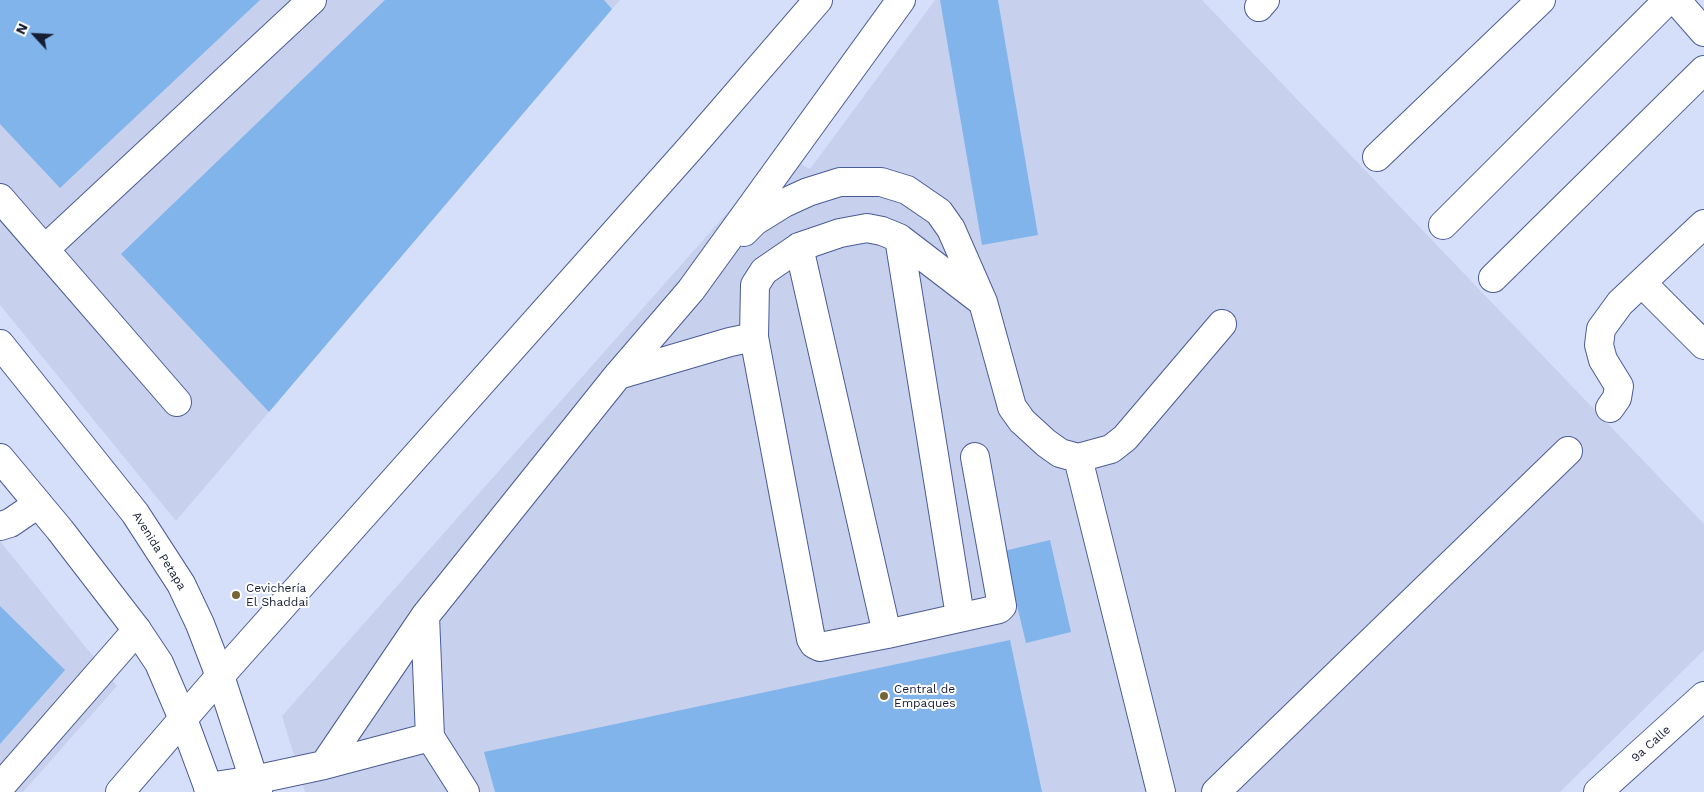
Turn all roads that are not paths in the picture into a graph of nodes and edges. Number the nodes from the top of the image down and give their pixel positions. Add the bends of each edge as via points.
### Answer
1 (312, 0) edge
2 (818, 0) edge
3 (901, 0) edge
4 (1541, 0) edge
5 (1668, 0) edge
6 (1676, 0) edge
7 (1704, 32) edge
8 (1704, 70) edge
9 (1377, 157) dead end
10 (0, 198) edge
11 (1704, 224) edge
12 (1443, 225) dead end
13 (898, 238) junction
14 (799, 247) junction
15 (45, 250) junction
16 (1493, 278) dead end
17 (1642, 283) junction
18 (691, 290) junction
19 (983, 302) junction
20 (1222, 324) dead end
21 (754, 337) junction
22 (0, 344) edge
23 (1704, 345) edge
24 (618, 375) junction
25 (176, 402) dead end
26 (1610, 408) dead end
27 (1568, 451) dead end
28 (975, 457) dead end
29 (0, 458) edge
30 (1078, 458) junction
31 (38, 504) junction
32 (0, 526) edge
33 (425, 616) junction
34 (960, 616) junction
35 (136, 630) junction
36 (887, 634) junction
37 (220, 676) junction
38 (1704, 696) edge
39 (183, 719) junction
40 (430, 737) junction
41 (315, 767) junction
42 (0, 786) edge
43 (256, 786) edge
44 (209, 790) edge
45 (120, 792) edge
46 (465, 792) edge
47 (1161, 792) edge
48 (1216, 792) edge
49 (1598, 792) edge

1 - 15 street
2 - 37 street
3 - 18 street
4 - 9 street
5 - 12 street
6 - 7 street
8 - 16 street
10 - 15 street
11 - 17 street
13 - 14 street via 867,228
13 - 19 street
13 - 34 street
14 - 21 street via 758,278 755,285
14 - 36 street
15 - 25 street
17 - 23 street
17 - 26 street via 1620,303 1601,329 1599,345 1603,360 1619,386 1617,398
18 - 19 street via 755,221 784,203 840,182 869,182 892,184 907,190 939,212 951,229
18 - 24 street
19 - 30 street via 1012,406 1022,421 1046,443 1060,453
20 - 30 street via 1125,438 1111,449
21 - 24 street
21 - 36 street via 811,639 820,647
22 - 37 street, Avenida Petapa via 135,513 181,584
24 - 33 street
27 - 48 street
28 - 34 street via 1002,606
29 - 31 street
30 - 47 street
31 - 32 street
31 - 35 street
33 - 40 street
33 - 41 street
34 - 36 street
35 - 39 street via 159,663
35 - 42 street
37 - 39 street
37 - 43 street, Avenida Petapa
38 - 49 street, 9a Calle
39 - 44 street
39 - 45 street
40 - 41 street
40 - 46 street
41 - 43 street
43 - 44 street

